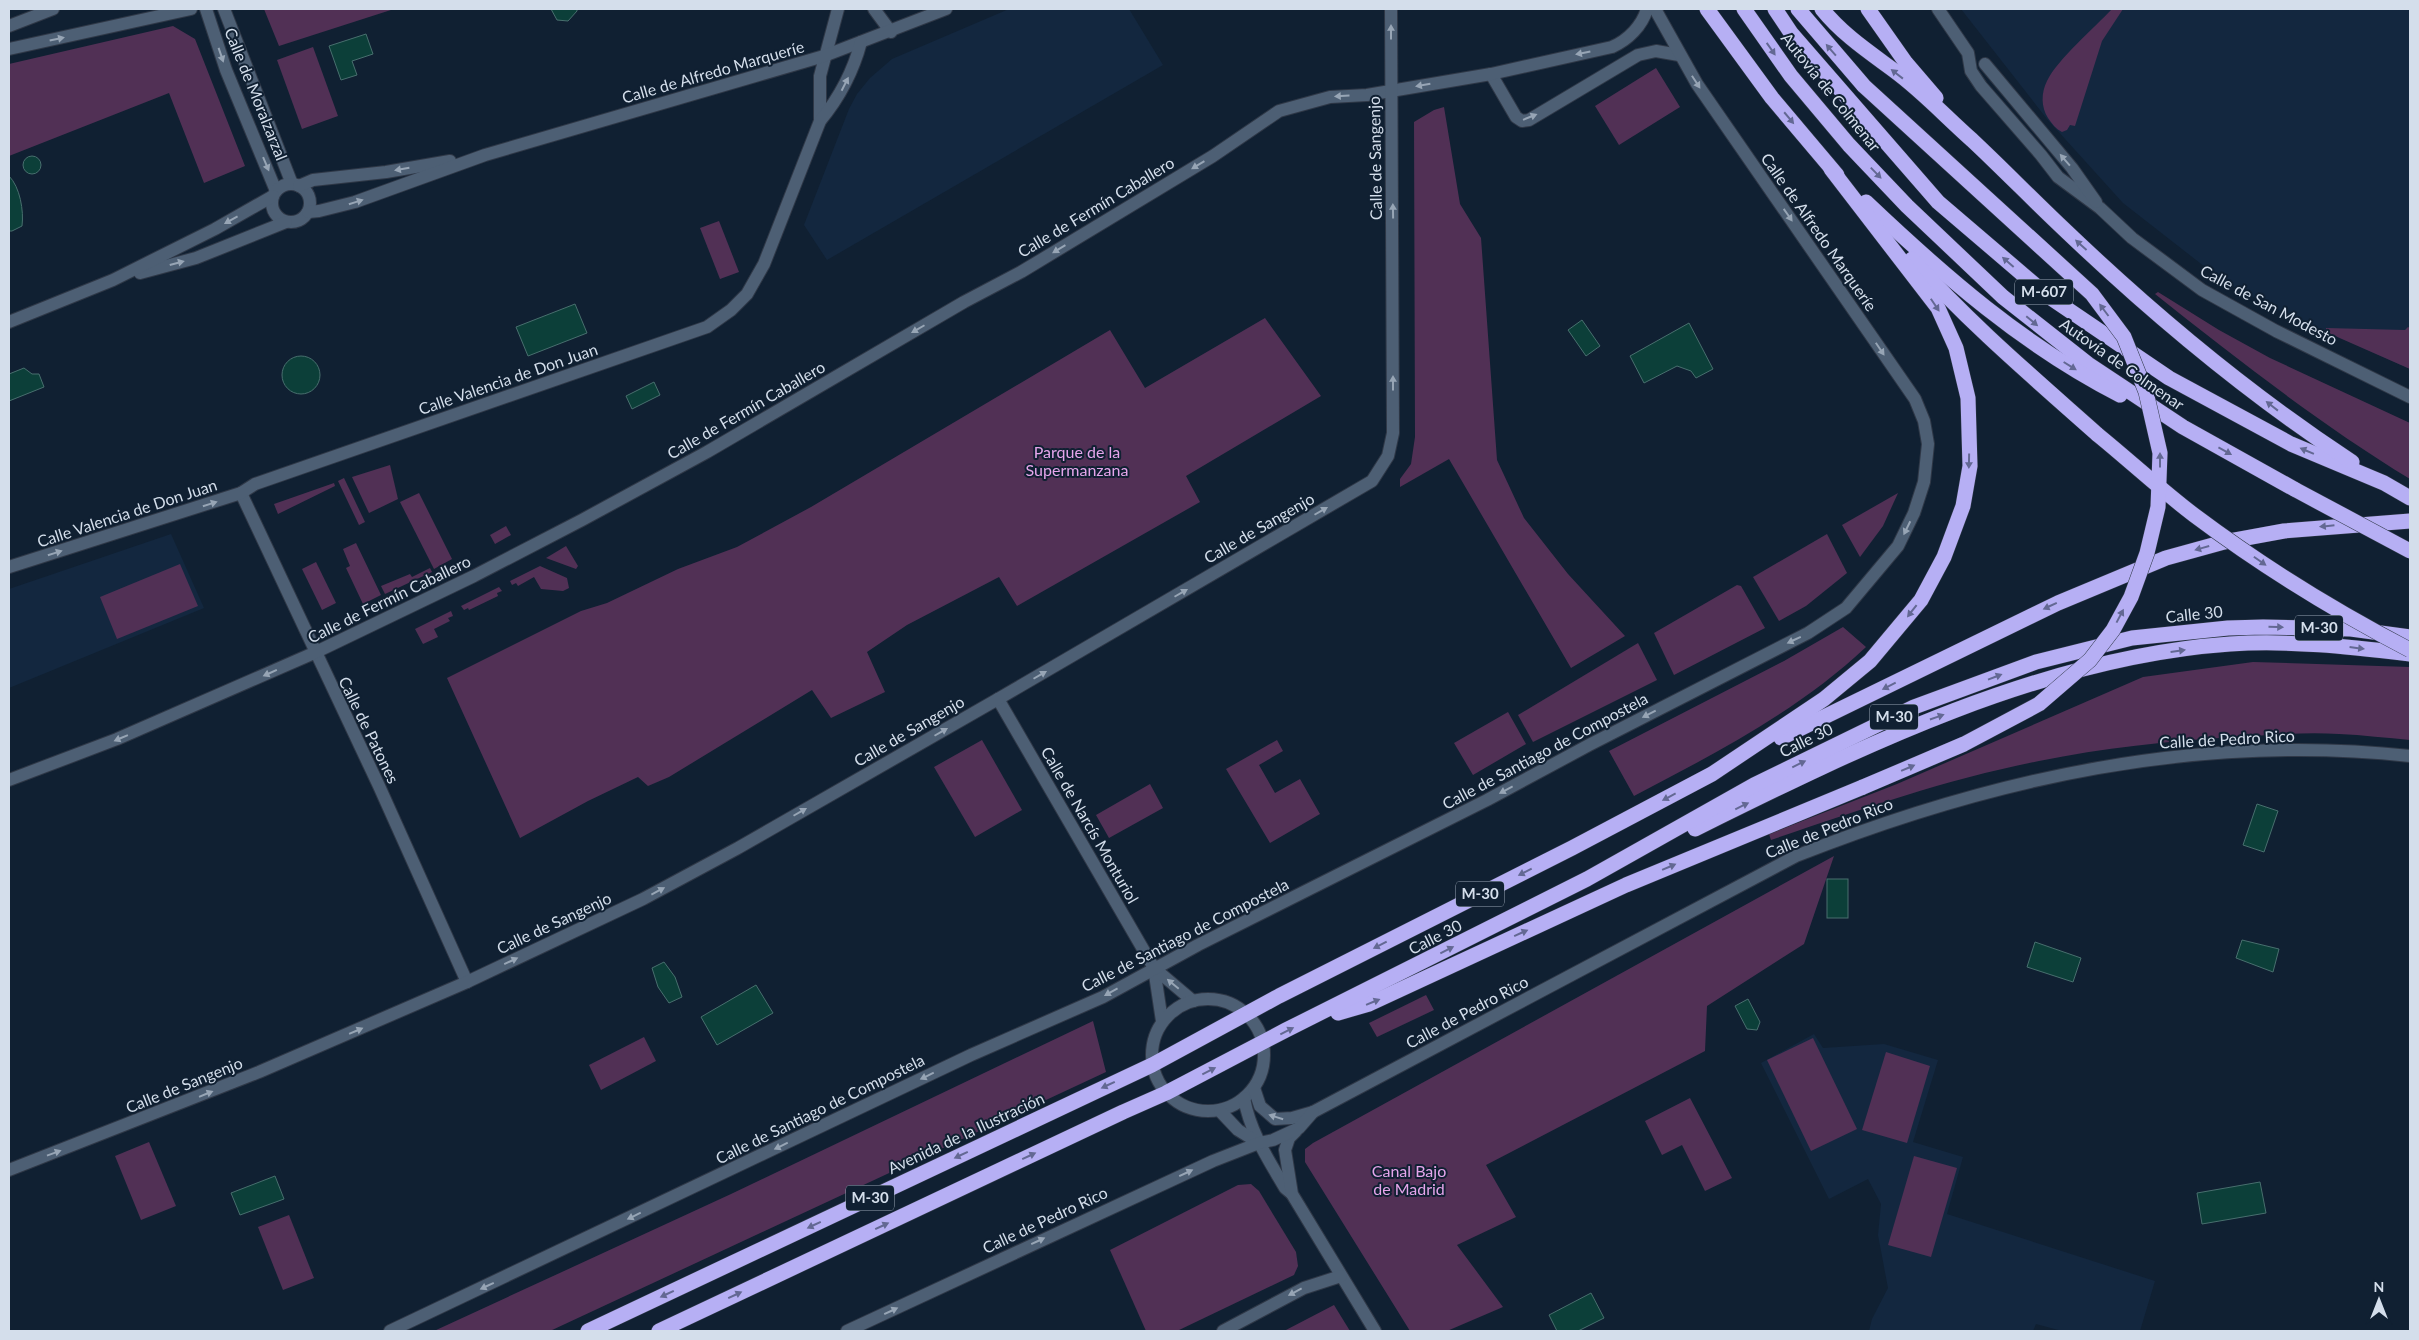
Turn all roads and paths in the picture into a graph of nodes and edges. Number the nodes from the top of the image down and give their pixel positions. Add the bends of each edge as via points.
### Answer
1 (54, 9) edge
2 (191, 9) edge
3 (206, 9) edge
4 (224, 9) edge
5 (838, 9) edge
6 (874, 9) edge
7 (946, 9) edge
8 (1391, 9) edge
9 (1647, 9) edge
10 (1655, 9) edge
11 (1707, 9) edge
12 (1744, 9) edge
13 (1775, 9) edge
14 (1798, 9) edge
15 (1822, 9) edge
16 (1868, 9) edge
17 (1938, 9) edge
18 (9, 26) edge
19 (891, 32) junction
20 (861, 42) junction
21 (1612, 47) junction
22 (9, 49) edge
23 (1679, 55) junction
24 (824, 56) junction
25 (1624, 63) junction
26 (1985, 64) dead end
27 (1491, 74) junction
28 (1391, 90) junction
29 (820, 121) junction
30 (1973, 141) junction
31 (485, 155) junction
32 (1831, 169) junction
33 (295, 185) junction
34 (275, 194) junction
35 (2100, 208) junction
36 (308, 212) junction
37 (286, 222) junction
38 (113, 280) junction
39 (9, 322) edge
40 (2410, 397) edge
41 (2183, 427) junction
42 (1924, 482) joint
43 (2384, 483) junction
44 (241, 494) junction
45 (2410, 498) edge
46 (2410, 521) edge
47 (2410, 551) edge
48 (9, 567) edge
49 (2410, 637) edge
50 (2410, 650) edge
51 (314, 653) junction
52 (2410, 654) edge
53 (998, 699) junction
54 (2410, 756) edge
55 (1712, 774) junction
56 (9, 780) edge
57 (1587, 879) junction
58 (1154, 968) junction
59 (467, 982) junction
60 (1193, 1001) junction
61 (1248, 1014) junction
62 (1310, 1020) junction
63 (1162, 1021) junction
64 (1264, 1043) junction
65 (1152, 1065) junction
66 (1254, 1088) junction
67 (1166, 1093) junction
68 (1244, 1098) junction
69 (1220, 1111) junction
70 (1313, 1112) junction
71 (1299, 1128) junction
72 (1258, 1143) junction
73 (9, 1170) edge
74 (1292, 1194) junction
75 (1341, 1276) junction
76 (390, 1331) edge
77 (588, 1331) edge
78 (659, 1331) edge
79 (847, 1331) edge
80 (1223, 1331) edge
81 (1375, 1331) edge

1 - 18 street
22 -> 2 street
3 -> 34 street, Calle de Moralzarzal via 226,70
4 - 33 street, Calle de Moralzarzal
5 - 24 street
6 - 19 street
7 - 19 street, Calle de Alfredo Marqueríe
28 -> 8 street, Calle de Sangenjo
9 - 21 street, Calle de Fermín Caballero via 1637,29
10 - 23 street, Calle de Alfredo Marqueríe
11 -> 32 highway via 1772,98
12 -> 41 highway, Autovía de Colmenar / M-607 via 1791,76 1849,145 2003,297 2088,364
43 -> 13 highway, Autovía de Colmenar / M-607 via 2291,444 2169,378 2048,296 1938,202 1791,33
62 -> 14 highway, bridge via 1369,1004 1626,885 1964,744 2039,704 2090,660 2113,630 2130,597 2147,553 2158,507 2160,454 2146,392 2124,336 2092,294 1864,86
30 -> 15 highway via 1897,73 1865,51
16 - 30 highway via 1906,63
17 - 35 street, Calle de San Modesto via 1968,53 1971,71 1981,86 2058,177
19 - 20 street, Calle de Alfredo Marqueríe
20 - 24 street, Calle de Alfredo Marqueríe
29 -> 20 street, Calle Valencia de Don Juan via 836,102 855,65
21 - 25 street via 1619,52
21 -> 27 street, Calle de Fermín Caballero
23 - 25 street via 1656,51 1638,55
23 -> 42 street, Calle de Alfredo Marqueríe via 1915,399 1924,421 1928,444
24 - 29 street via 820,76
24 - 31 street, Calle de Alfredo Marqueríe
27 -> 25 street via 1516,117 1522,121 1529,120
35 -> 26 street, Calle de San Modesto via 2072,168
27 -> 28 street, Calle de Fermín Caballero
28 -> 51 street, Calle de Fermín Caballero via 1330,97 1279,111 1213,156 1046,257 707,452 474,576
53 -> 28 street, Calle de Sangenjo via 1372,481 1388,456 1393,433
29 - 44 street, Calle Valencia de Don Juan via 764,264 747,294 707,327 255,484
43 -> 30 highway via 2302,430 2190,342 2068,234
31 -> 33 street, Calle de Alfredo Marqueríe
36 -> 31 street, Calle de Alfredo Marqueríe via 355,202
32 -> 41 highway via 1939,270 1991,313 2098,384
32 -> 50 highway, bridge via 1938,288 2098,435 2194,515 2350,619
32 -> 55 highway via 1938,308 1956,348 1968,398 1970,466 1962,506 1944,557 1921,600 1870,661 1824,699
33 - 34 street via 286,184
33 - 36 street via 310,199
34 - 37 street via 275,214
34 -> 38 street
35 - 40 street, Calle de San Modesto via 2132,238 2202,290 2276,331
36 - 37 street via 299,221
38 -> 37 street via 196,258
38 - 39 street
41 -> 47 highway, Autovía de Colmenar / M-607, bridge
42 -> 58 street, Calle de Santiago de Compostela via 1898,546 1846,608 1808,633
43 - 45 highway, Autovía de Colmenar / M-607
48 -> 44 street, Calle Valencia de Don Juan
44 - 51 street, Calle de Patones
46 -> 55 highway, Calle 30 / M-30 via 2284,531 2224,542 2166,558 2041,611
57 -> 49 highway, Calle 30 / M-30 via 1754,785 1914,707 2036,662 2132,638 2228,628 2319,628
51 -> 56 street, Calle de Fermín Caballero via 117,739
51 - 59 street, Calle de Patones via 383,795
57 -> 52 highway via 1919,724 2034,684 2131,657 2230,644 2318,643
53 - 58 street, Calle de Narcís Monturiol
59 -> 53 street, Calle de Sangenjo via 643,899
54 - 70 street, Calle de Pedro Rico via 2360,751 2239,752 2117,764 1975,794 1872,826 1788,860
55 -> 61 highway, M-30
62 -> 57 highway, Calle 30 / M-30
60 -> 58 street, Calle de Narcís Monturiol
58 - 63 street, Calle de Narcís Monturiol
58 -> 76 street, Calle de Santiago de Compostela via 1103,997 971,1055
73 -> 59 street, Calle de Sangenjo via 259,1072
60 - 61 street via 1212,999 1231,1003
60 - 63 street
61 - 64 street
61 - 65 highway, Avenida de la Ilustración / M-30
64 -> 62 highway, Calle 30 / M-30
63 - 65 street via 1152,1047
64 - 66 street via 1265,1060
67 -> 64 highway, M-30
65 - 67 street via 1156,1079
65 -> 77 highway, Avenida de la Ilustración / M-30
66 - 68 street
70 -> 66 street, Calle de Pedro Rico via 1275,1119 1260,1106
67 - 69 street via 1181,1106 1200,1112
78 -> 67 highway, M-30
68 - 69 street
68 - 72 street
69 - 72 street via 1238,1130
70 - 71 street, Calle de Pedro Rico
71 - 72 street, Calle de Pedro Rico
71 - 74 street via 1289,1138 1285,1150
72 - 74 street
79 -> 72 street, Calle de Pedro Rico via 1212,1161
74 - 75 street
75 -> 80 street via 1304,1288
75 - 81 street

